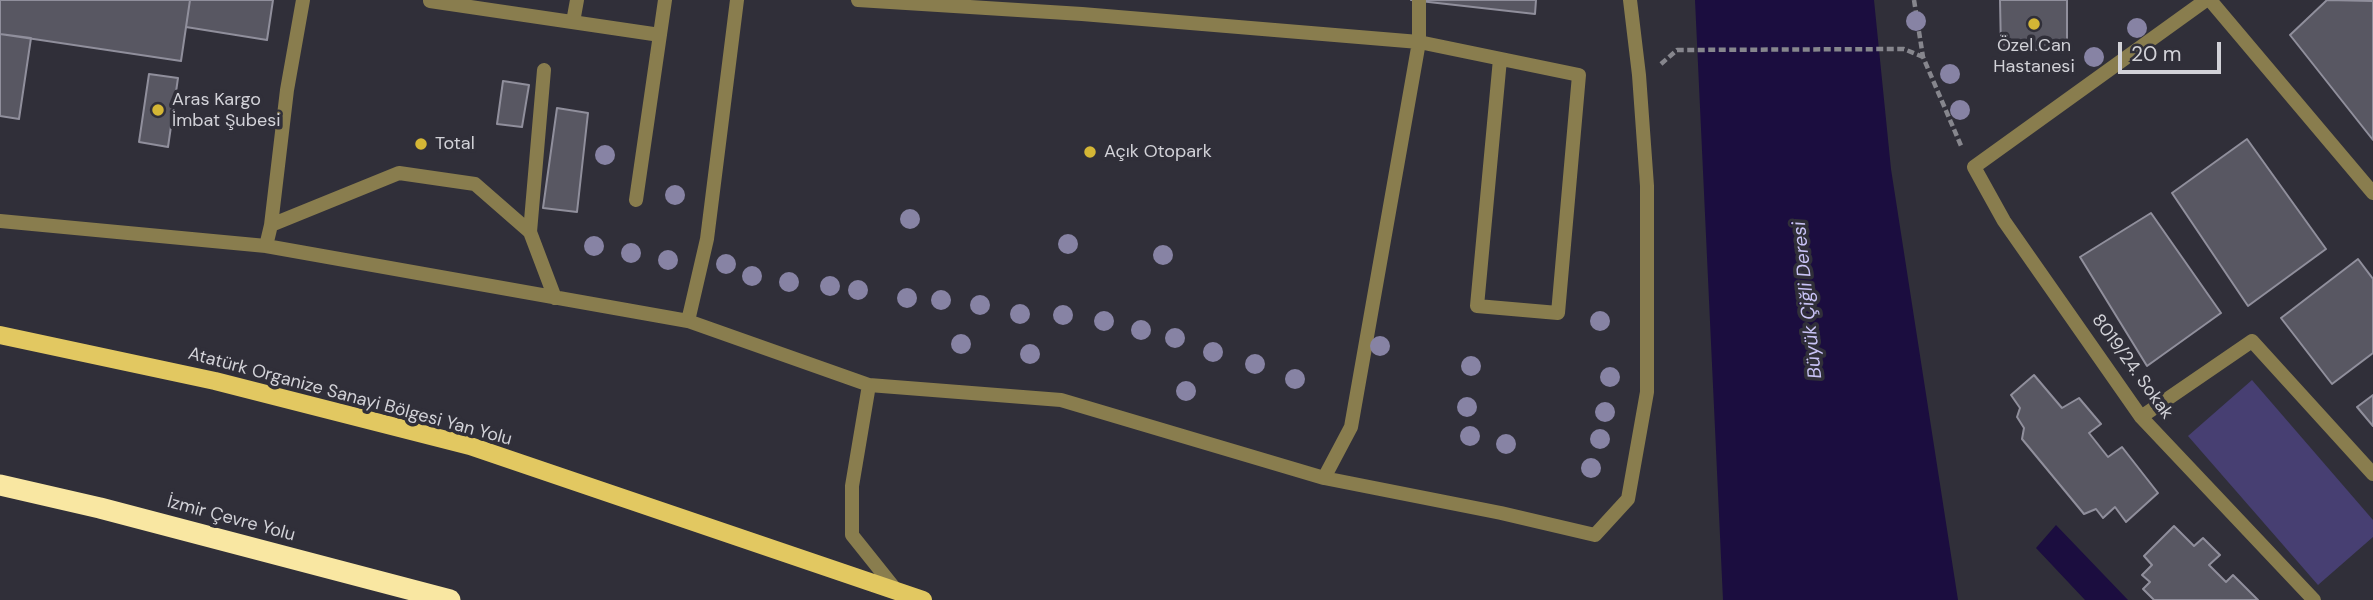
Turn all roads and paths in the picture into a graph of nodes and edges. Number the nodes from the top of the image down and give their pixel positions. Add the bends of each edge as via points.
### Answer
1 (303, 0) edge
2 (577, 0) edge
3 (665, 0) edge
4 (737, 0) edge
5 (858, 0) edge
6 (1630, 0) edge
7 (1914, 0) edge
8 (2208, 0) edge
9 (430, 1) edge
10 (1419, 1) edge
11 (573, 22) junction
12 (660, 35) junction
13 (1419, 43) junction
14 (1677, 50) dead end
15 (1923, 57) junction
16 (1500, 59) junction
17 (544, 70) dead end
18 (1974, 167) junction
19 (2373, 193) edge
20 (636, 200) dead end
21 (0, 221) edge
22 (271, 225) junction
23 (530, 232) junction
24 (266, 247) junction
25 (555, 298) junction
26 (688, 321) junction
27 (0, 335) edge
28 (869, 385) junction
29 (2141, 417) junction
30 (2373, 474) edge
31 (1324, 478) junction
32 (0, 485) edge
33 (896, 590) junction
34 (450, 600) edge
35 (923, 600) edge
36 (2315, 600) edge

1 - 22 street
2 - 11 street
3 - 12 street
4 - 26 street via 707,239
5 - 13 street
6 - 31 street via 1647,186 1647,392 1628,499 1595,535
7 - 15 path
8 - 18 street
8 - 19 street
9 - 11 street
10 - 13 street
11 - 12 street
12 - 20 street
13 - 16 street
13 - 31 street via 1351,427
14 - 15 path via 1904,49
15 - 18 path
16 - 16 street via 1477,306 1558,313 1579,75
17 - 23 street
18 - 29 street, 8019/24. Sokak via 2004,221
21 - 24 street
22 - 23 street via 399,173 475,184
22 - 24 street
23 - 25 street
24 - 25 street
25 - 26 street
26 - 28 street
27 - 33 main road, Atatürk Organize Sanayi Bölgesi Yan Yolu via 215,381 470,446
28 - 31 street via 1061,400
28 - 33 street via 852,486 852,535
29 - 30 street via 2252,341
29 - 36 street, 8019/24. Sokak
32 - 34 highway, İzmir Çevre Yolu
33 - 35 main road, Atatürk Organize Sanayi Bölgesi Yan Yolu

